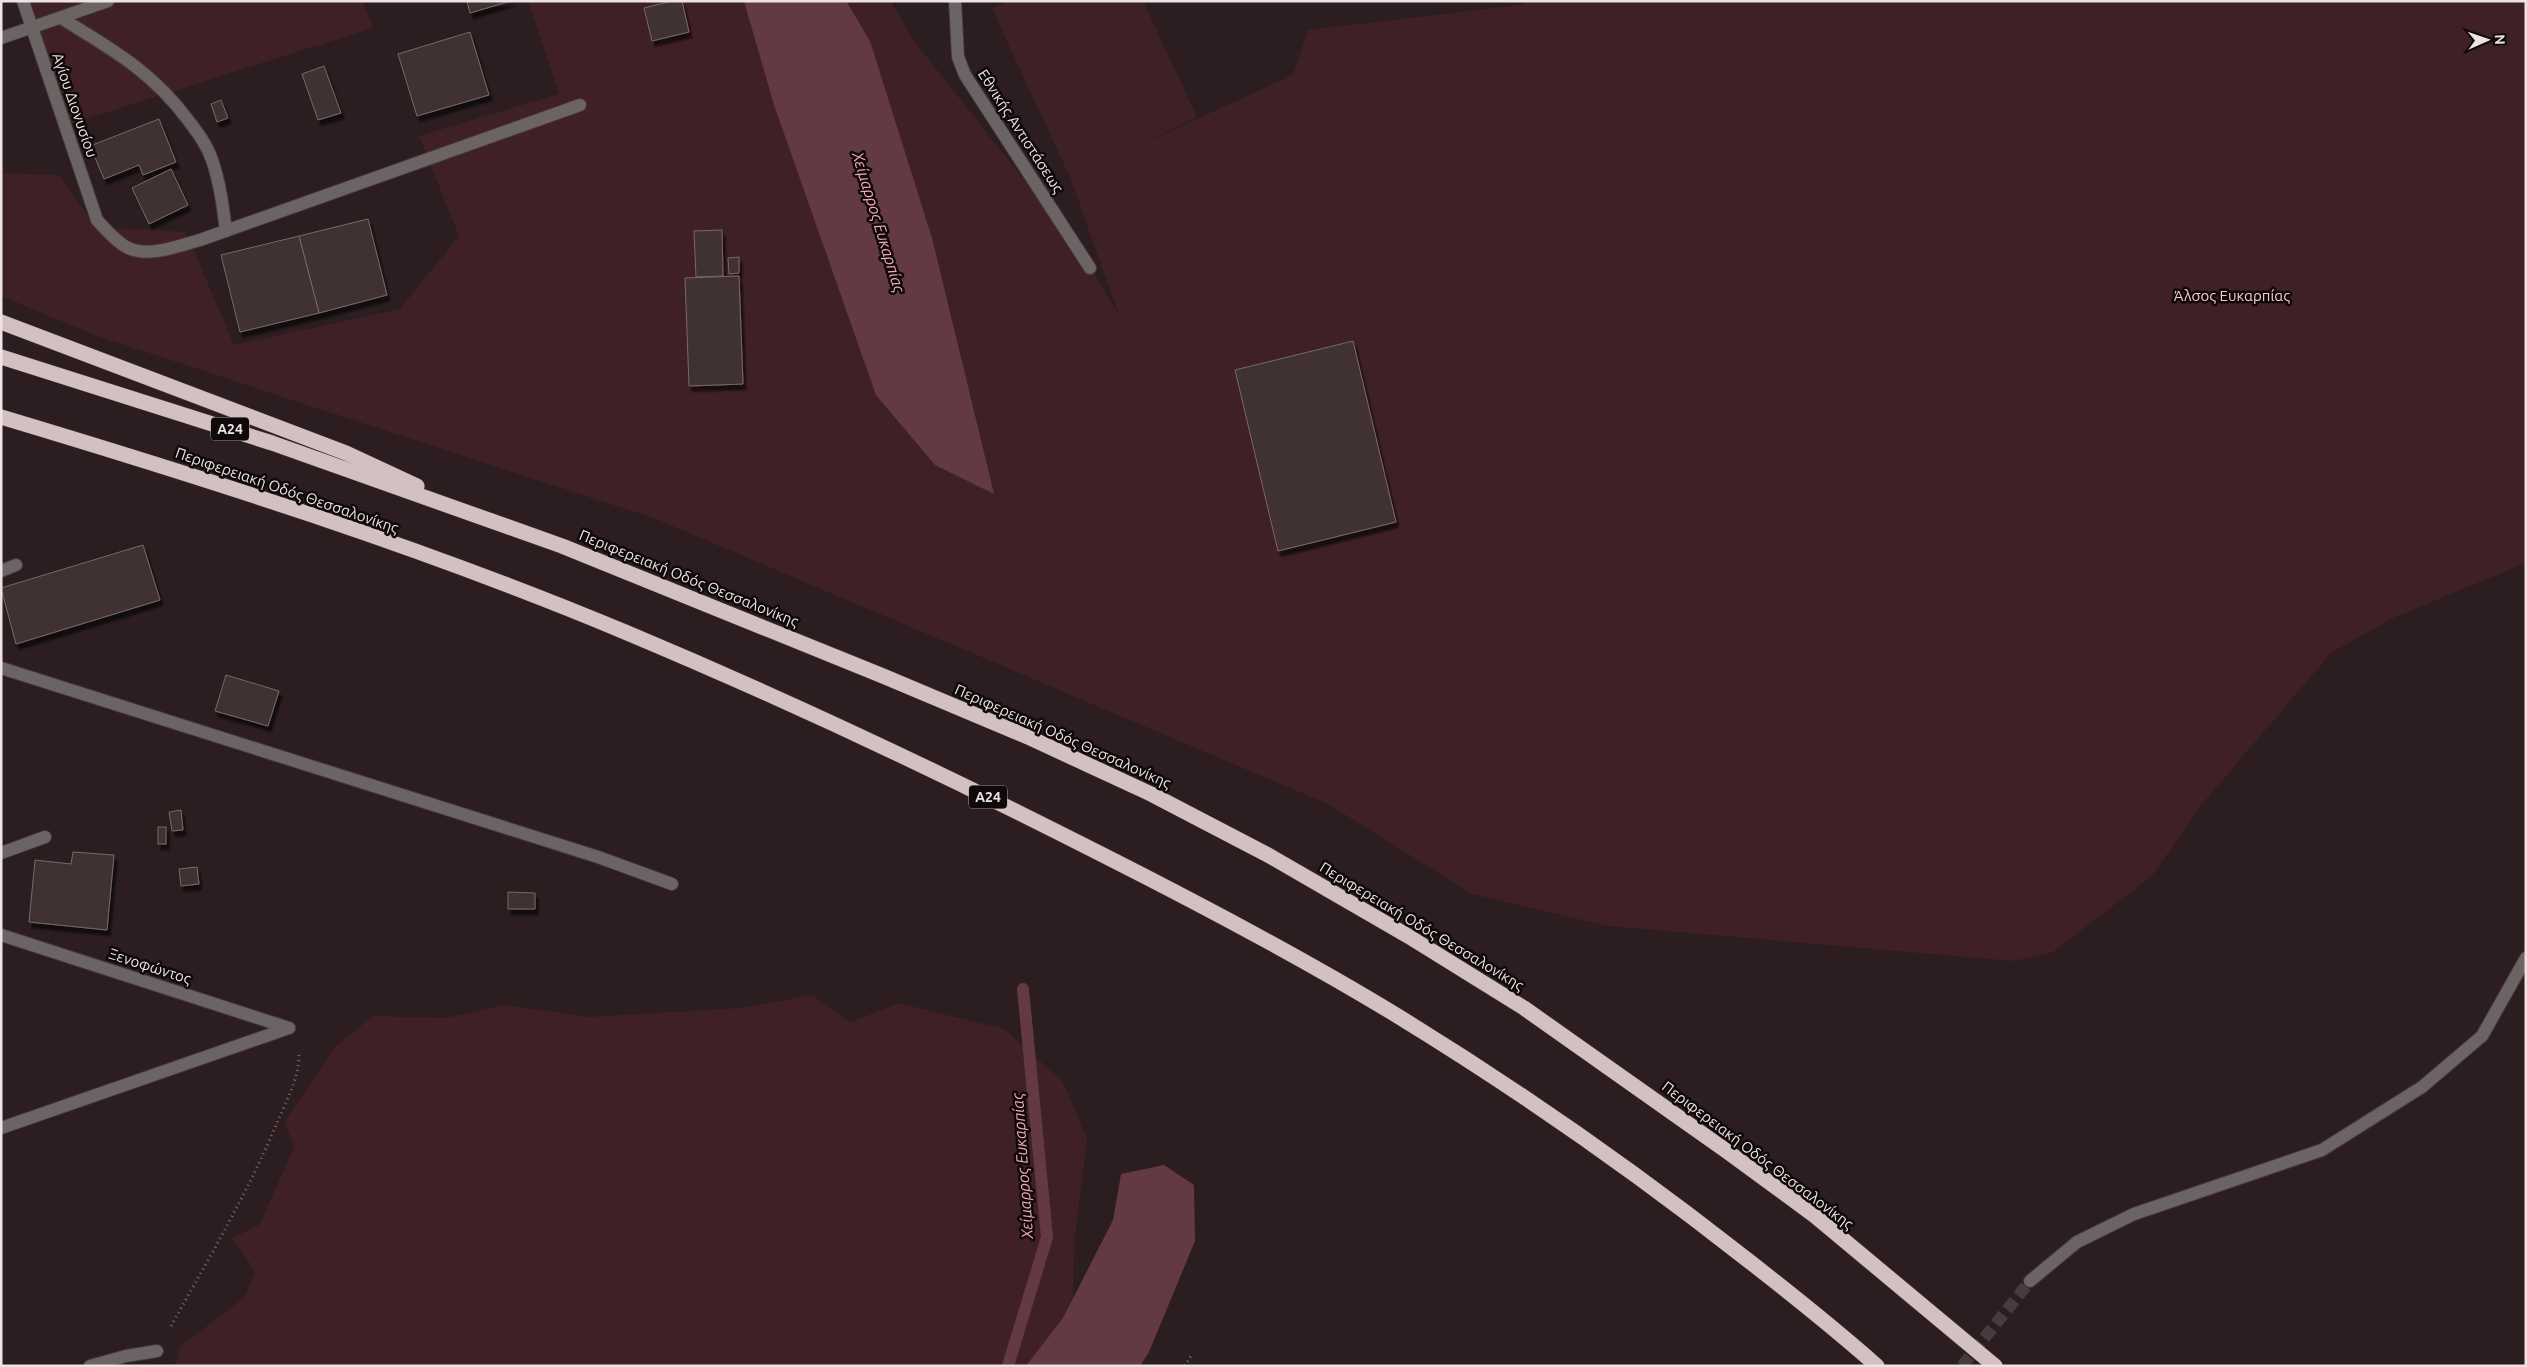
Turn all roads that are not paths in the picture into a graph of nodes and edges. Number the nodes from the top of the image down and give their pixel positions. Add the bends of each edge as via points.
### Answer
1 (23, 1) edge
2 (108, 1) edge
3 (955, 1) edge
4 (61, 18) junction
5 (32, 28) junction
6 (1, 38) edge
7 (580, 105) dead end
8 (226, 231) junction
9 (1090, 268) dead end
10 (1, 322) edge
11 (1, 357) edge
12 (1, 417) edge
13 (456, 508) junction
14 (16, 565) dead end
15 (1, 571) edge
16 (1, 668) edge
17 (45, 837) dead end
18 (1, 853) edge
19 (672, 884) dead end
20 (1, 935) edge
21 (2526, 958) edge
22 (1, 1128) edge
23 (2030, 1281) tunnel mouth
24 (157, 1351) road end
25 (90, 1366) edge
26 (1877, 1366) edge
27 (1995, 1366) edge

1 - 5 street, Αγίου Διονυσίου
2 - 4 street
3 - 9 street, Εθνικής Αντιστάσεως via 958,56 964,75
4 - 5 street
4 - 8 street via 135,64 182,112 202,138 211,158 222,198
5 - 6 street
5 - 8 street, Αγίου Διονυσίου via 97,220 124,246 141,251 178,246
7 - 8 street
10 - 13 highway via 346,453 392,473
11 - 13 highway, Περιφερειακή Οδός Θεσσαλονίκης / Α24 via 272,443
12 - 26 highway, Περιφερειακή Οδός Θεσσαλονίκης / Α24 via 140,458 396,545 621,630 820,717 1060,833 1284,950 1483,1070 1675,1203 1831,1325
13 - 27 highway, Περιφερειακή Οδός Θεσσαλονίκης / Α24 via 716,607 1028,737 1151,794 1268,855 1524,1008 1815,1216
14 - 15 street
16 - 19 street via 598,857
17 - 18 street
20 - 22 street, Ξενοφώντος via 289,1028
21 - 23 street via 2482,1036 2422,1087 2322,1150 2134,1214 2077,1242
24 - 25 street

